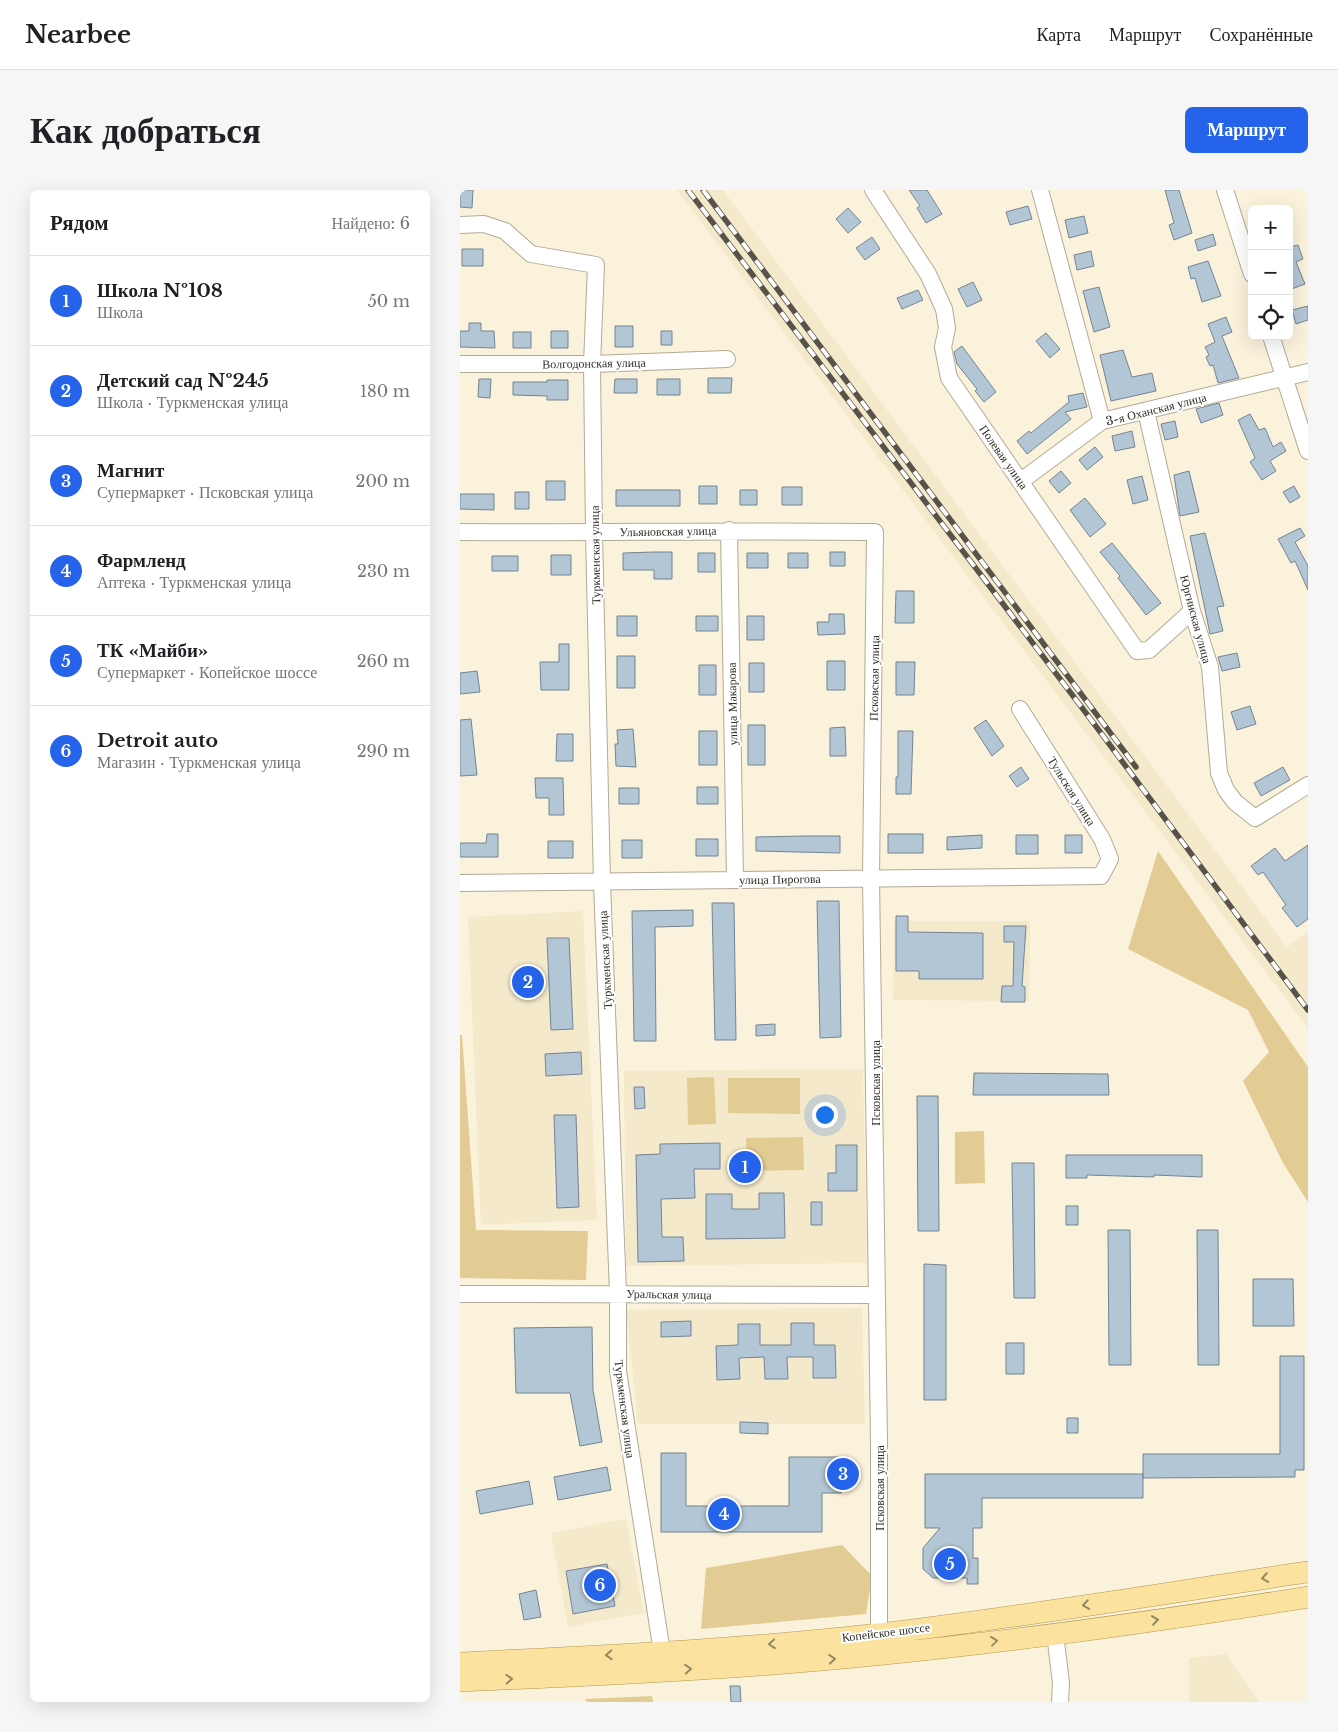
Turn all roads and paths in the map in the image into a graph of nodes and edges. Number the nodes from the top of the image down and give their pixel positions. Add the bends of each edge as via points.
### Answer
1 (873, 190) edge
2 (1040, 190) edge
3 (1225, 190) edge
4 (460, 225) edge
5 (1248, 262) edge
6 (1272, 340) edge
7 (727, 359) dead end
8 (460, 364) edge
9 (592, 364) junction
10 (1308, 372) edge
11 (1284, 378) junction
12 (1146, 411) junction
13 (1102, 421) junction
14 (1308, 451) edge
15 (1021, 481) junction
16 (729, 530) junction
17 (460, 532) edge
18 (875, 532) joint
19 (594, 533) junction
20 (1192, 611) junction
21 (1020, 709) dead end
22 (1308, 785) edge
23 (1101, 876) joint
24 (871, 878) junction
25 (735, 879) junction
26 (460, 882) edge
27 (602, 883) junction
28 (618, 1293) junction
29 (460, 1294) edge
30 (877, 1295) junction
31 (1308, 1572) edge
32 (1308, 1597) edge
33 (1053, 1611) junction
34 (879, 1634) junction
35 (1055, 1634) junction
36 (662, 1662) junction
37 (460, 1663) edge
38 (460, 1681) edge
39 (1060, 1702) edge

1 - 15 street, Полевая улица via 928,274 944,309 947,328 943,347 949,378
2 - 13 street
3 - 5 street
4 - 9 street, Туркменская улица via 484,224 505,230 531,254 596,265
6 - 11 street
7 - 9 street, Волгодонская улица
8 - 9 street, Волгодонская улица
9 - 19 street, Туркменская улица
10 - 11 street, 3-я Оханская улица
11 - 12 street, 3-я Оханская улица
11 - 14 street
12 - 13 street, 3-я Оханская улица
12 - 20 street, Юргинская улица
13 - 15 street, 3-я Оханская улица
15 - 20 street, Полевая улица via 1137,651 1149,650
16 - 18 street, Ульяновская улица
16 - 19 street, Ульяновская улица
16 - 25 street, улица Макарова
17 - 19 street, Ульяновская улица
18 - 24 street, Псковская улица
19 - 27 street, Туркменская улица
20 - 22 street, Юргинская улица via 1210,667 1219,773 1226,790 1255,818
21 - 23 street, Тульская улица via 1102,839 1110,859
23 - 24 street, улица Пирогова
24 - 25 street, улица Пирогова
24 - 30 street, Псковская улица
25 - 27 street, улица Пирогова
26 - 27 street, улица Пирогова
27 - 28 street, Туркменская улица
28 - 29 street, Уральская улица
28 - 30 street, Уральская улица
28 - 36 street, Туркменская улица via 618,1371
30 - 34 street, Псковская улица
31 -> 33 main road, Копейское шоссе
35 -> 32 main road, Копейское шоссе
33 - 34 main road, Копейское шоссе
33 - 35 main road
34 -> 36 main road, Копейское шоссе
36 -> 35 main road, Копейское шоссе via 882,1655
35 - 39 street
36 -> 37 main road, Копейское шоссе
38 -> 36 main road, Копейское шоссе

